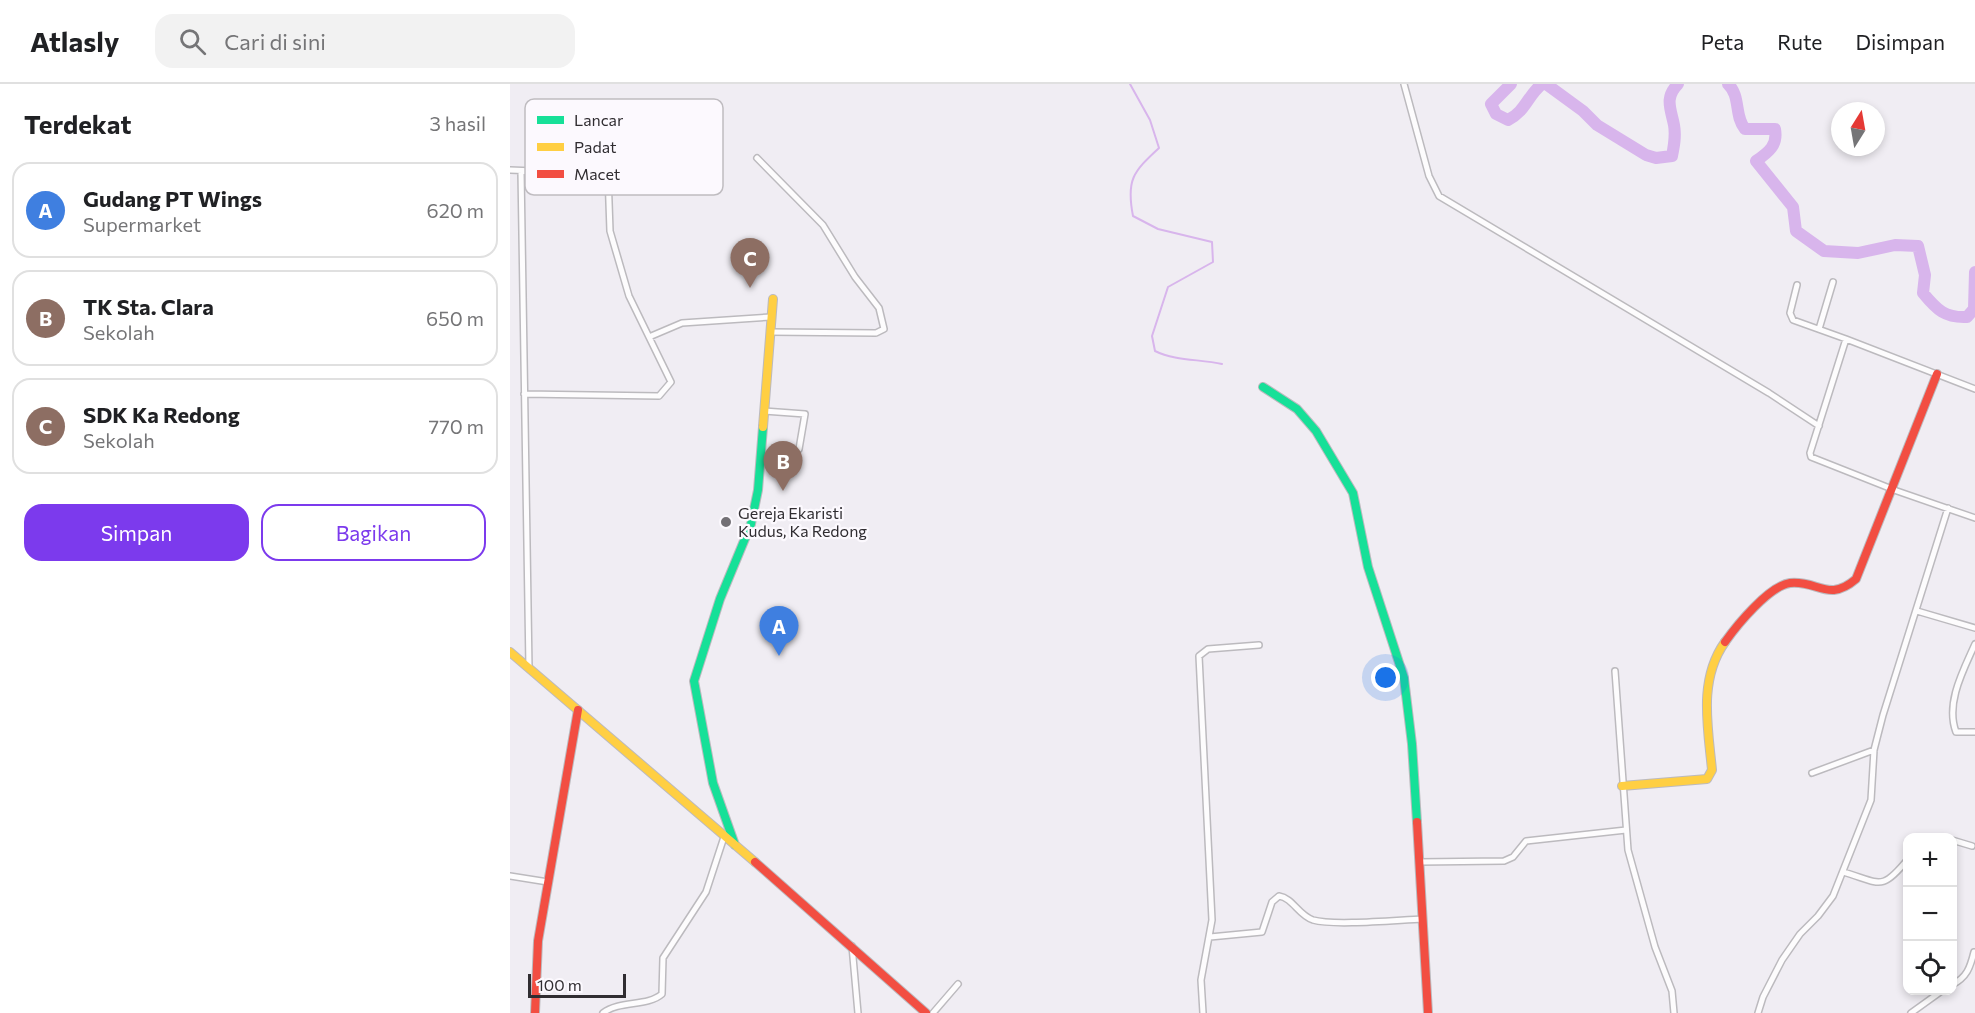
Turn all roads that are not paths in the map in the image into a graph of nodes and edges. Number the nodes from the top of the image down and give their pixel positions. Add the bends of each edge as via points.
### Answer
1 (1404, 84) edge
2 (757, 158) dead end
3 (510, 170) edge
4 (521, 171) junction
5 (525, 171) edge
6 (609, 195) edge
7 (1833, 282) dead end
8 (1797, 285) dead end
9 (773, 299) dead end
10 (771, 317) junction
11 (1819, 329) junction
12 (770, 332) junction
13 (651, 336) junction
14 (1846, 339) junction
15 (1938, 374) junction
16 (1263, 387) dead end
17 (1975, 389) edge
18 (524, 394) junction
19 (764, 411) junction
20 (1819, 426) junction
21 (799, 449) dead end
22 (1893, 490) junction
23 (1948, 508) junction
24 (1975, 518) edge
25 (1917, 611) junction
26 (1975, 628) edge
27 (1975, 644) edge
28 (1259, 645) dead end
29 (510, 652) edge
30 (529, 669) junction
31 (1615, 671) dead end
32 (578, 710) junction
33 (1975, 732) edge
34 (1874, 750) junction
35 (1812, 773) dead end
36 (1622, 786) junction
37 (1626, 830) junction
38 (724, 837) junction
39 (1957, 841) edge
40 (736, 846) junction
41 (1972, 846) dead end
42 (1419, 862) junction
43 (1903, 864) edge
44 (1843, 872) junction
45 (510, 876) edge
46 (548, 882) junction
47 (1422, 919) junction
48 (1210, 937) junction
49 (851, 945) junction
50 (1974, 952) edge
51 (1957, 982) edge
52 (958, 984) dead end
53 (1936, 995) edge
54 (535, 1013) edge
55 (603, 1013) edge
56 (858, 1013) edge
57 (926, 1013) edge
58 (933, 1013) edge
59 (1203, 1013) edge
60 (1428, 1013) edge
61 (1674, 1013) edge
62 (1758, 1013) edge
63 (1911, 1013) edge

1 - 20 street via 1429,176 1439,196
2 - 12 street via 824,225 877,305 884,329 876,333
3 - 4 street
4 - 5 street
4 - 18 street
6 - 13 street via 610,231 629,296
7 - 11 street
8 - 11 street via 1791,317
9 - 10 main road
10 - 12 main road
10 - 13 street via 673,325
11 - 14 street
12 - 19 main road
13 - 18 street via 671,382 659,396
14 - 15 street
14 - 20 street
15 - 17 street
15 - 22 main road
16 - 42 main road via 1297,409 1316,431 1353,492 1368,567 1404,678
18 - 30 street
19 - 21 street via 805,414
19 - 40 main road via 758,490 751,524 720,599 694,681 713,783
20 - 22 street via 1811,457
22 - 23 street
22 - 36 main road via 1850,585 1818,591 1797,584 1780,587 1735,629 1713,663 1707,687 1710,776
23 - 24 street
23 - 25 street
25 - 26 street
25 - 34 street
27 - 33 street via 1956,690 1953,720 1956,732
28 - 48 street via 1208,649 1199,656
29 - 30 main road
30 - 32 main road
31 - 36 street
32 - 38 main road
32 - 46 main road
34 - 35 street
34 - 44 street via 1870,800
36 - 37 street
37 - 42 street via 1526,841 1513,857 1504,861
37 - 61 street via 1655,947 1672,990
38 - 40 main road
38 - 55 street via 706,892 663,958 662,994 614,1006
39 - 41 street
40 - 49 main road
42 - 47 main road
43 - 44 street via 1881,883
44 - 62 street via 1829,902 1782,960
45 - 46 street
46 - 54 main road via 538,941
47 - 48 street via 1319,921 1300,913 1286,897 1279,896 1272,902 1262,932
47 - 60 main road
48 - 59 street via 1201,980
49 - 56 street
49 - 57 main road
50 - 51 street via 1971,967
52 - 58 street
53 - 63 street

